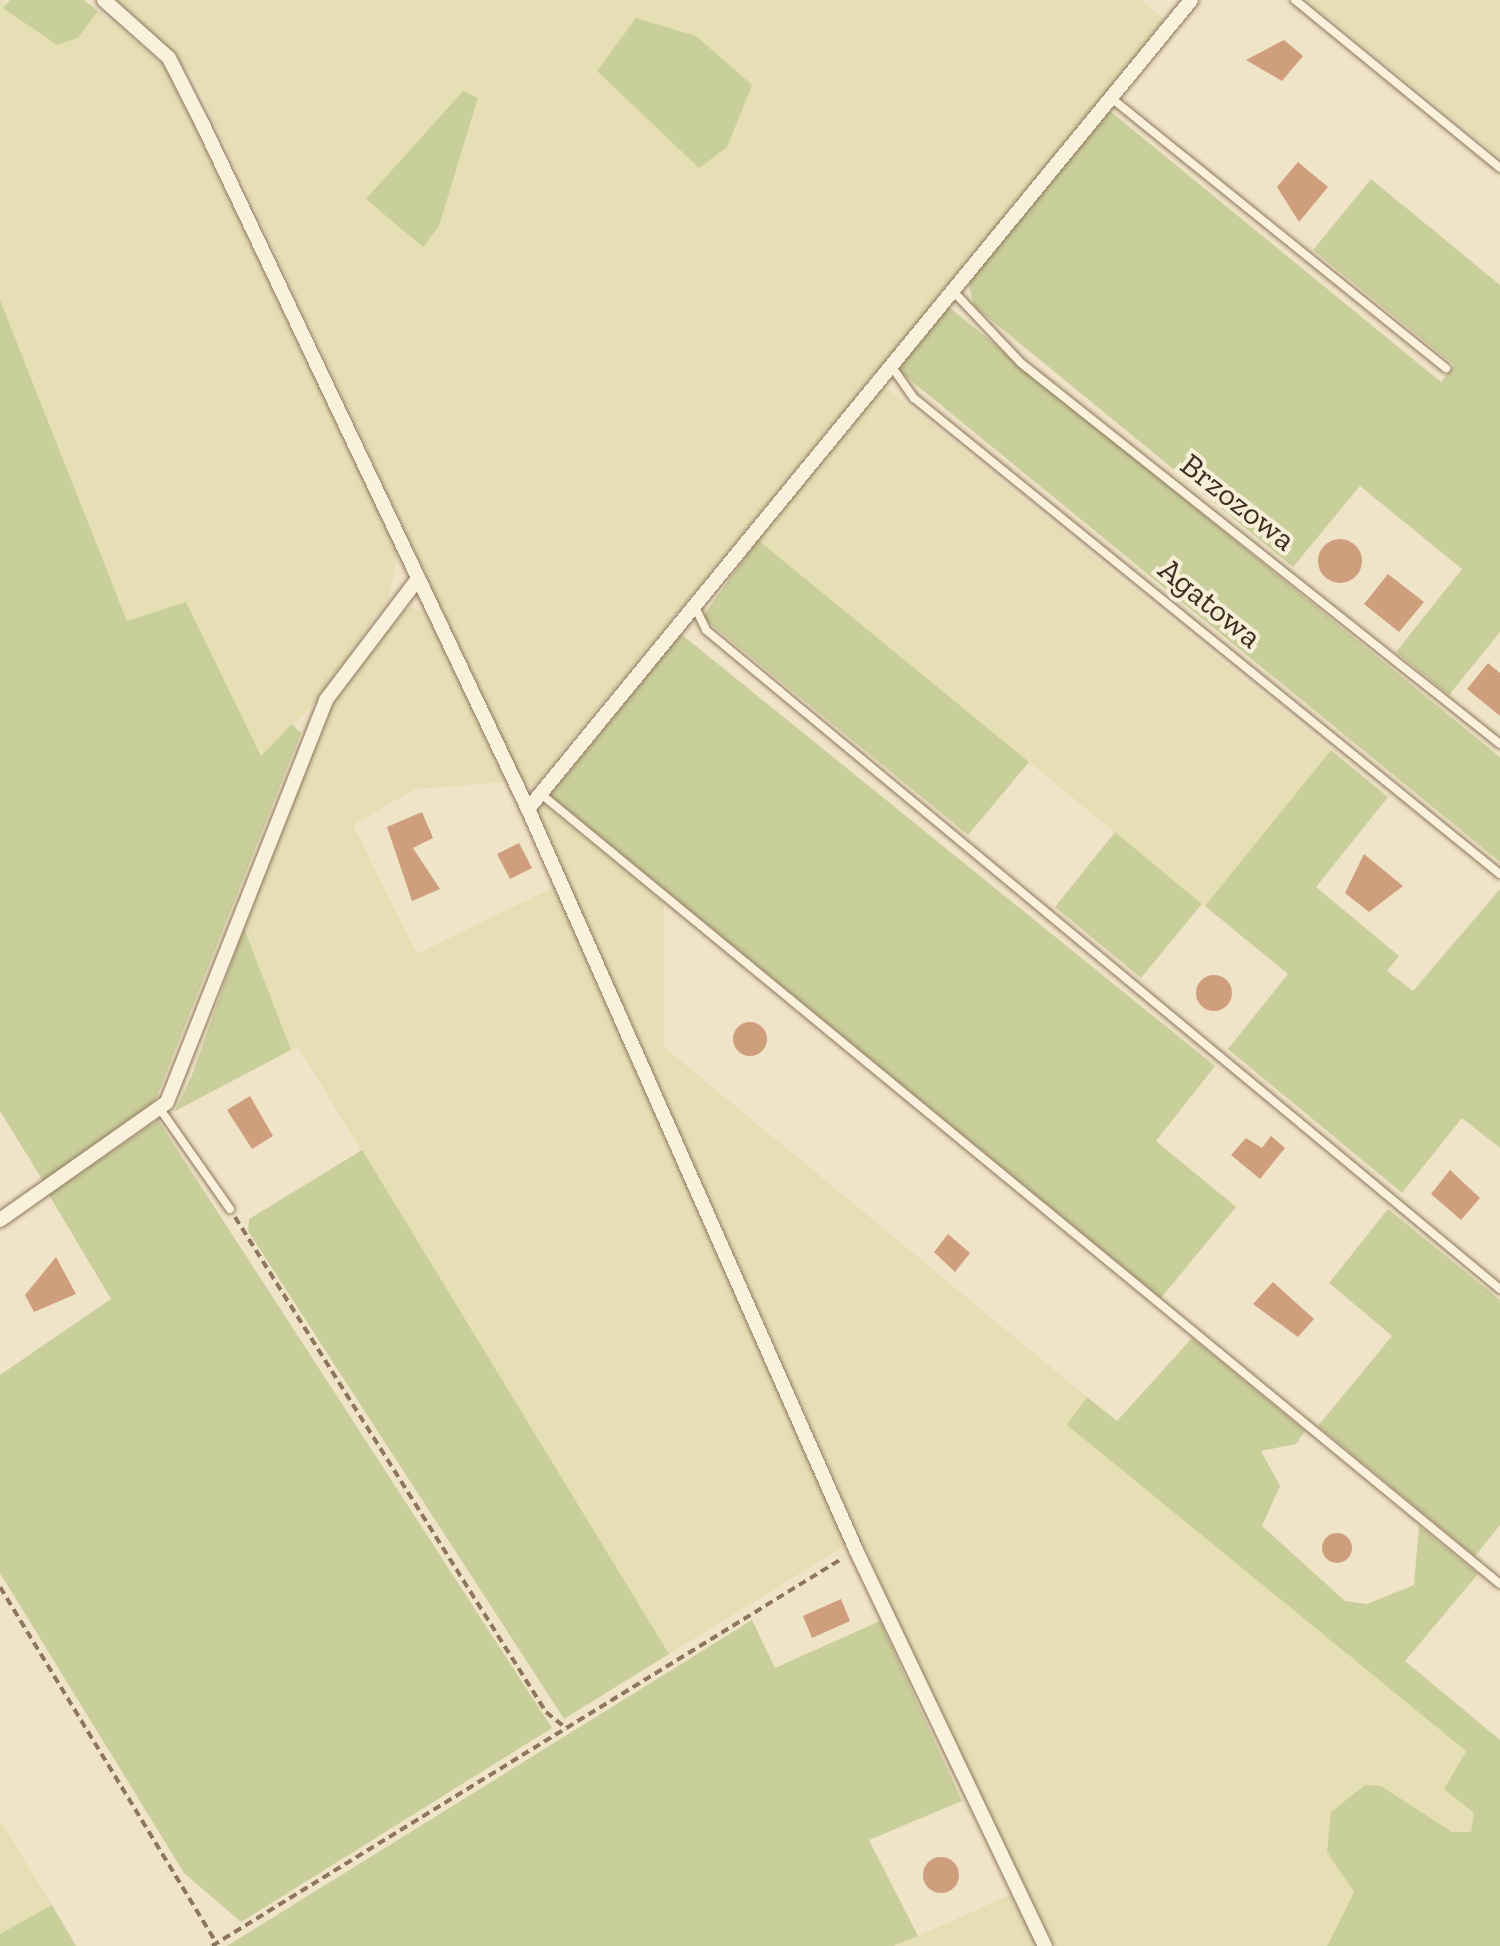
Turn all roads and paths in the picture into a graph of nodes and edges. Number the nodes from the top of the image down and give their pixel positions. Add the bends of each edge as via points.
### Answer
1 (104, 0) edge
2 (1191, 0) edge
3 (1295, 0) edge
4 (1110, 97) junction
5 (1500, 168) edge
6 (953, 291) junction
7 (892, 368) junction
8 (1446, 368) dead end
9 (418, 579) junction
10 (695, 608) junction
11 (1500, 744) edge
12 (541, 794) junction
13 (528, 809) junction
14 (1500, 874) edge
15 (160, 1109) junction
16 (230, 1209) joint
17 (0, 1220) edge
18 (1500, 1290) edge
19 (856, 1550) junction
20 (1500, 1584) edge
21 (0, 1587) edge
22 (566, 1728) junction
23 (214, 1944) edge
24 (1045, 1946) edge

1 - 9 street via 168,58
2 - 4 street
3 - 5 lane
4 - 6 street
4 - 8 lane
6 - 7 street
6 - 11 lane, Brzozowa via 1021,363
7 - 10 street
7 - 14 lane, Agatowa via 914,398
9 - 13 street
9 - 15 street via 326,700
10 - 12 street
10 - 18 lane via 706,630
12 - 13 street
12 - 20 lane
13 - 19 street
15 - 16 lane
15 - 17 street
16 - 22 path via 546,1712
19 - 22 path
19 - 24 street
21 - 23 path
22 - 23 path

